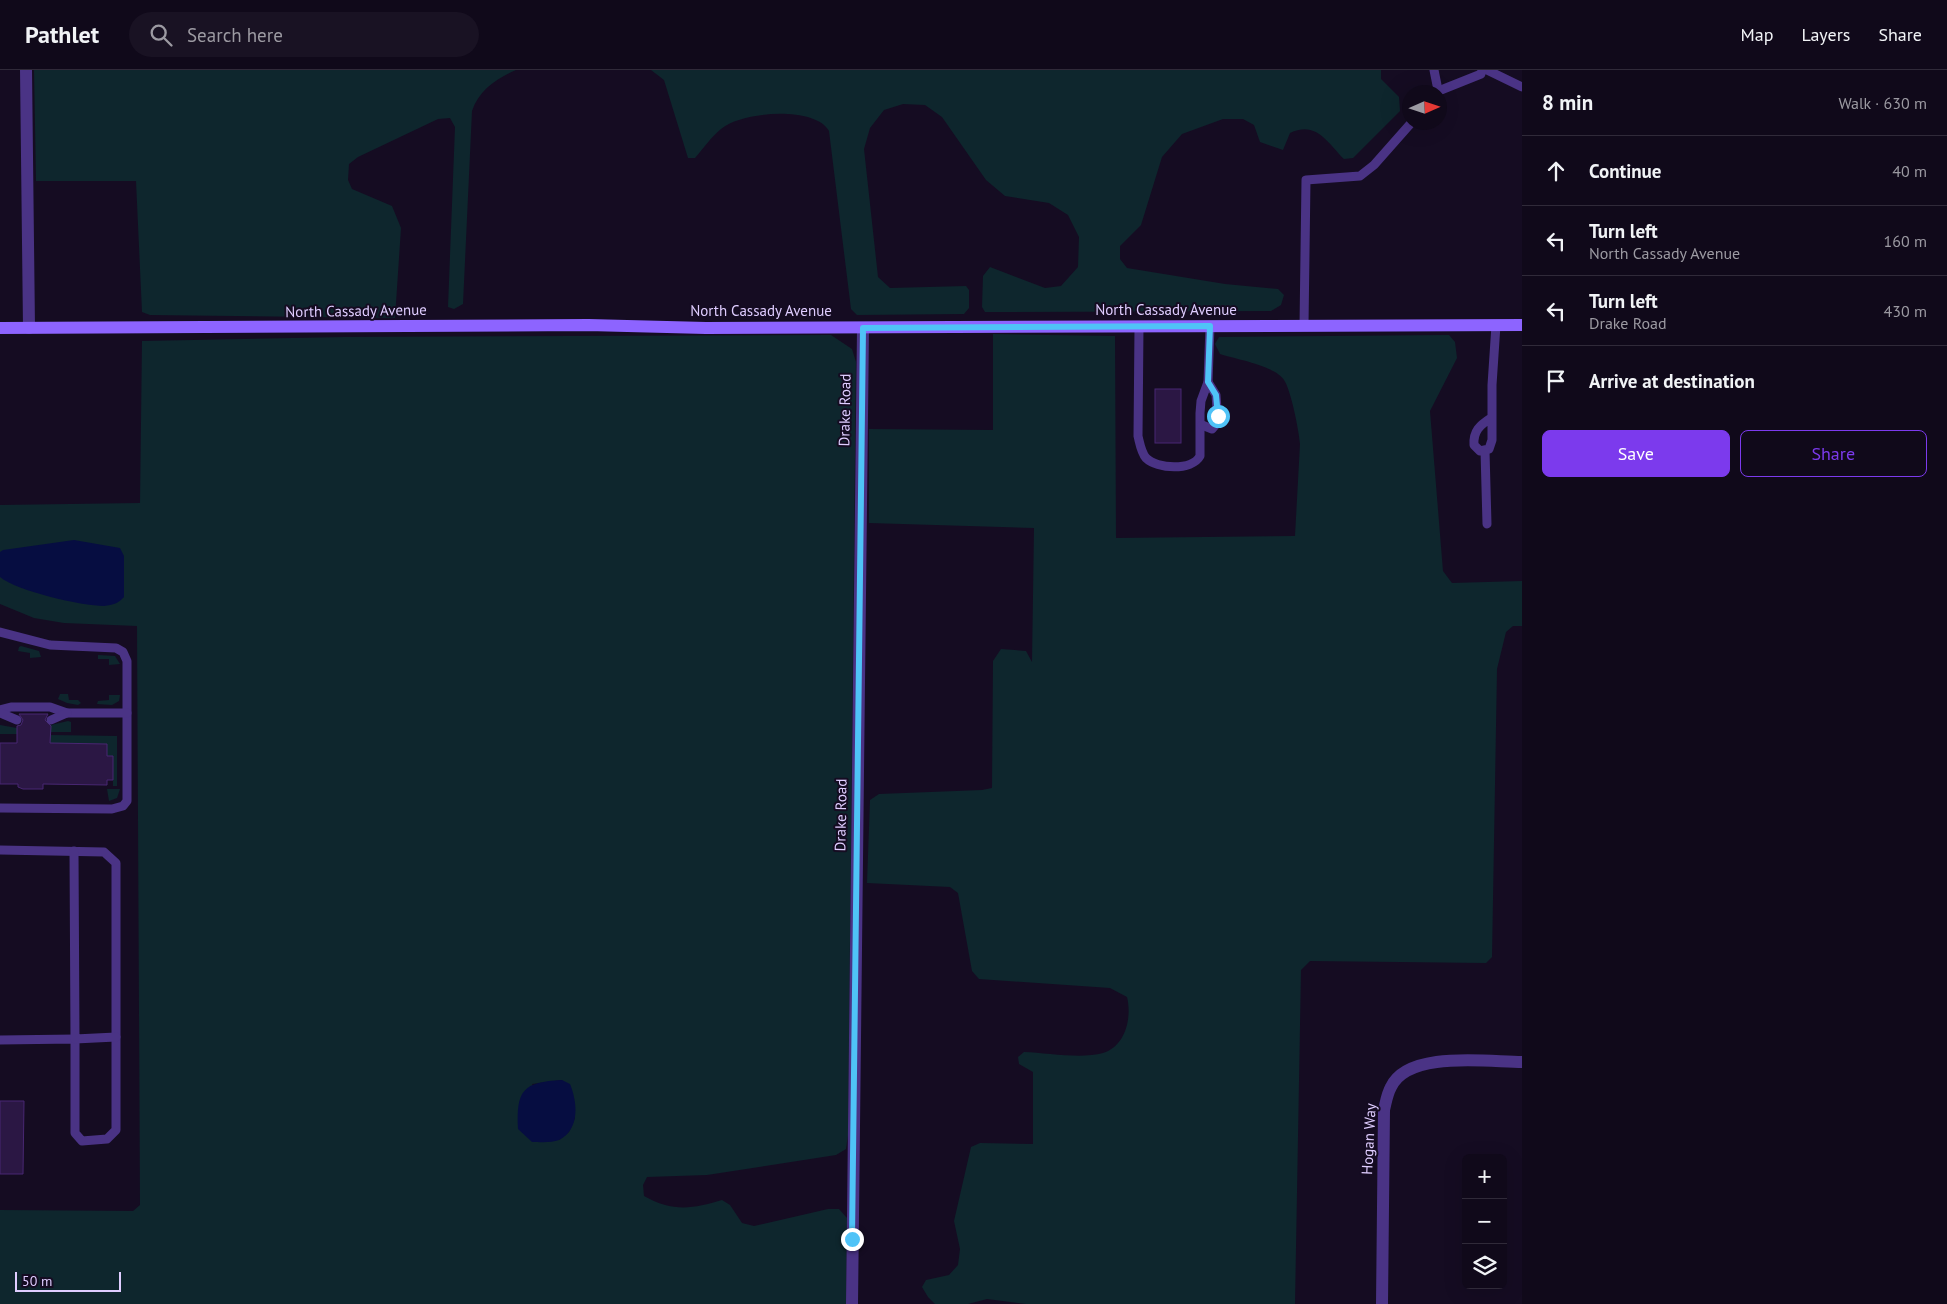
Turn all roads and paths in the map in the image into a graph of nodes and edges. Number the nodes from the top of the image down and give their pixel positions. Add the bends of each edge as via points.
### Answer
1 (26, 70) edge
2 (1434, 70) edge
3 (1482, 70) edge
4 (1487, 70) edge
5 (1436, 85) edge
6 (1447, 87) edge
7 (1522, 87) edge
8 (1405, 130) edge
9 (1496, 325) junction
10 (1522, 325) edge
11 (1210, 326) junction
12 (1304, 326) junction
13 (1138, 327) junction
14 (0, 328) edge
15 (29, 328) junction
16 (863, 328) junction
17 (1208, 382) junction
18 (1491, 418) junction
19 (1202, 425) junction
20 (1484, 451) junction
21 (1487, 524) dead end
22 (0, 632) edge
23 (0, 712) edge
24 (67, 713) junction
25 (127, 713) junction
26 (17, 720) dead end
27 (51, 720) dead end
28 (0, 808) edge
29 (0, 850) edge
30 (74, 851) junction
31 (116, 1037) junction
32 (75, 1039) junction
33 (0, 1040) edge
34 (1522, 1062) edge
35 (852, 1304) edge
36 (1382, 1304) edge

1 - 15 street
2 - 5 lane
3 - 6 lane via 1481,74
4 - 7 lane
8 - 12 lane via 1360,176 1306,180
9 - 10 main road, North Cassady Avenue
9 - 12 main road, North Cassady Avenue
9 - 18 lane
11 - 12 main road, North Cassady Avenue
11 - 13 main road, North Cassady Avenue
11 - 17 lane
13 - 16 main road, North Cassady Avenue
13 - 19 lane via 1138,436 1142,451 1158,465 1193,464 1200,456
14 - 15 main road, North Cassady Avenue
15 - 16 main road, North Cassady Avenue via 588,325
16 - 35 street, Drake Road
17 - 19 lane via 1201,401
17 - 19 lane via 1216,395 1218,422 1212,428
18 - 20 lane via 1491,447
18 - 20 lane via 1475,434 1476,449
20 - 21 lane
22 - 25 lane via 50,645 116,648 123,652 127,660
23 - 24 lane via 11,707 50,707
23 - 26 lane
24 - 25 lane
24 - 27 lane
25 - 28 lane via 127,801 122,806 112,809
29 - 30 lane
30 - 31 lane via 104,852 116,863
30 - 32 lane
31 - 32 lane
31 - 32 lane via 116,1130 108,1139 82,1141 75,1133
32 - 33 lane
34 - 36 street, Hogan Way via 1433,1062 1409,1068 1391,1086 1384,1110

